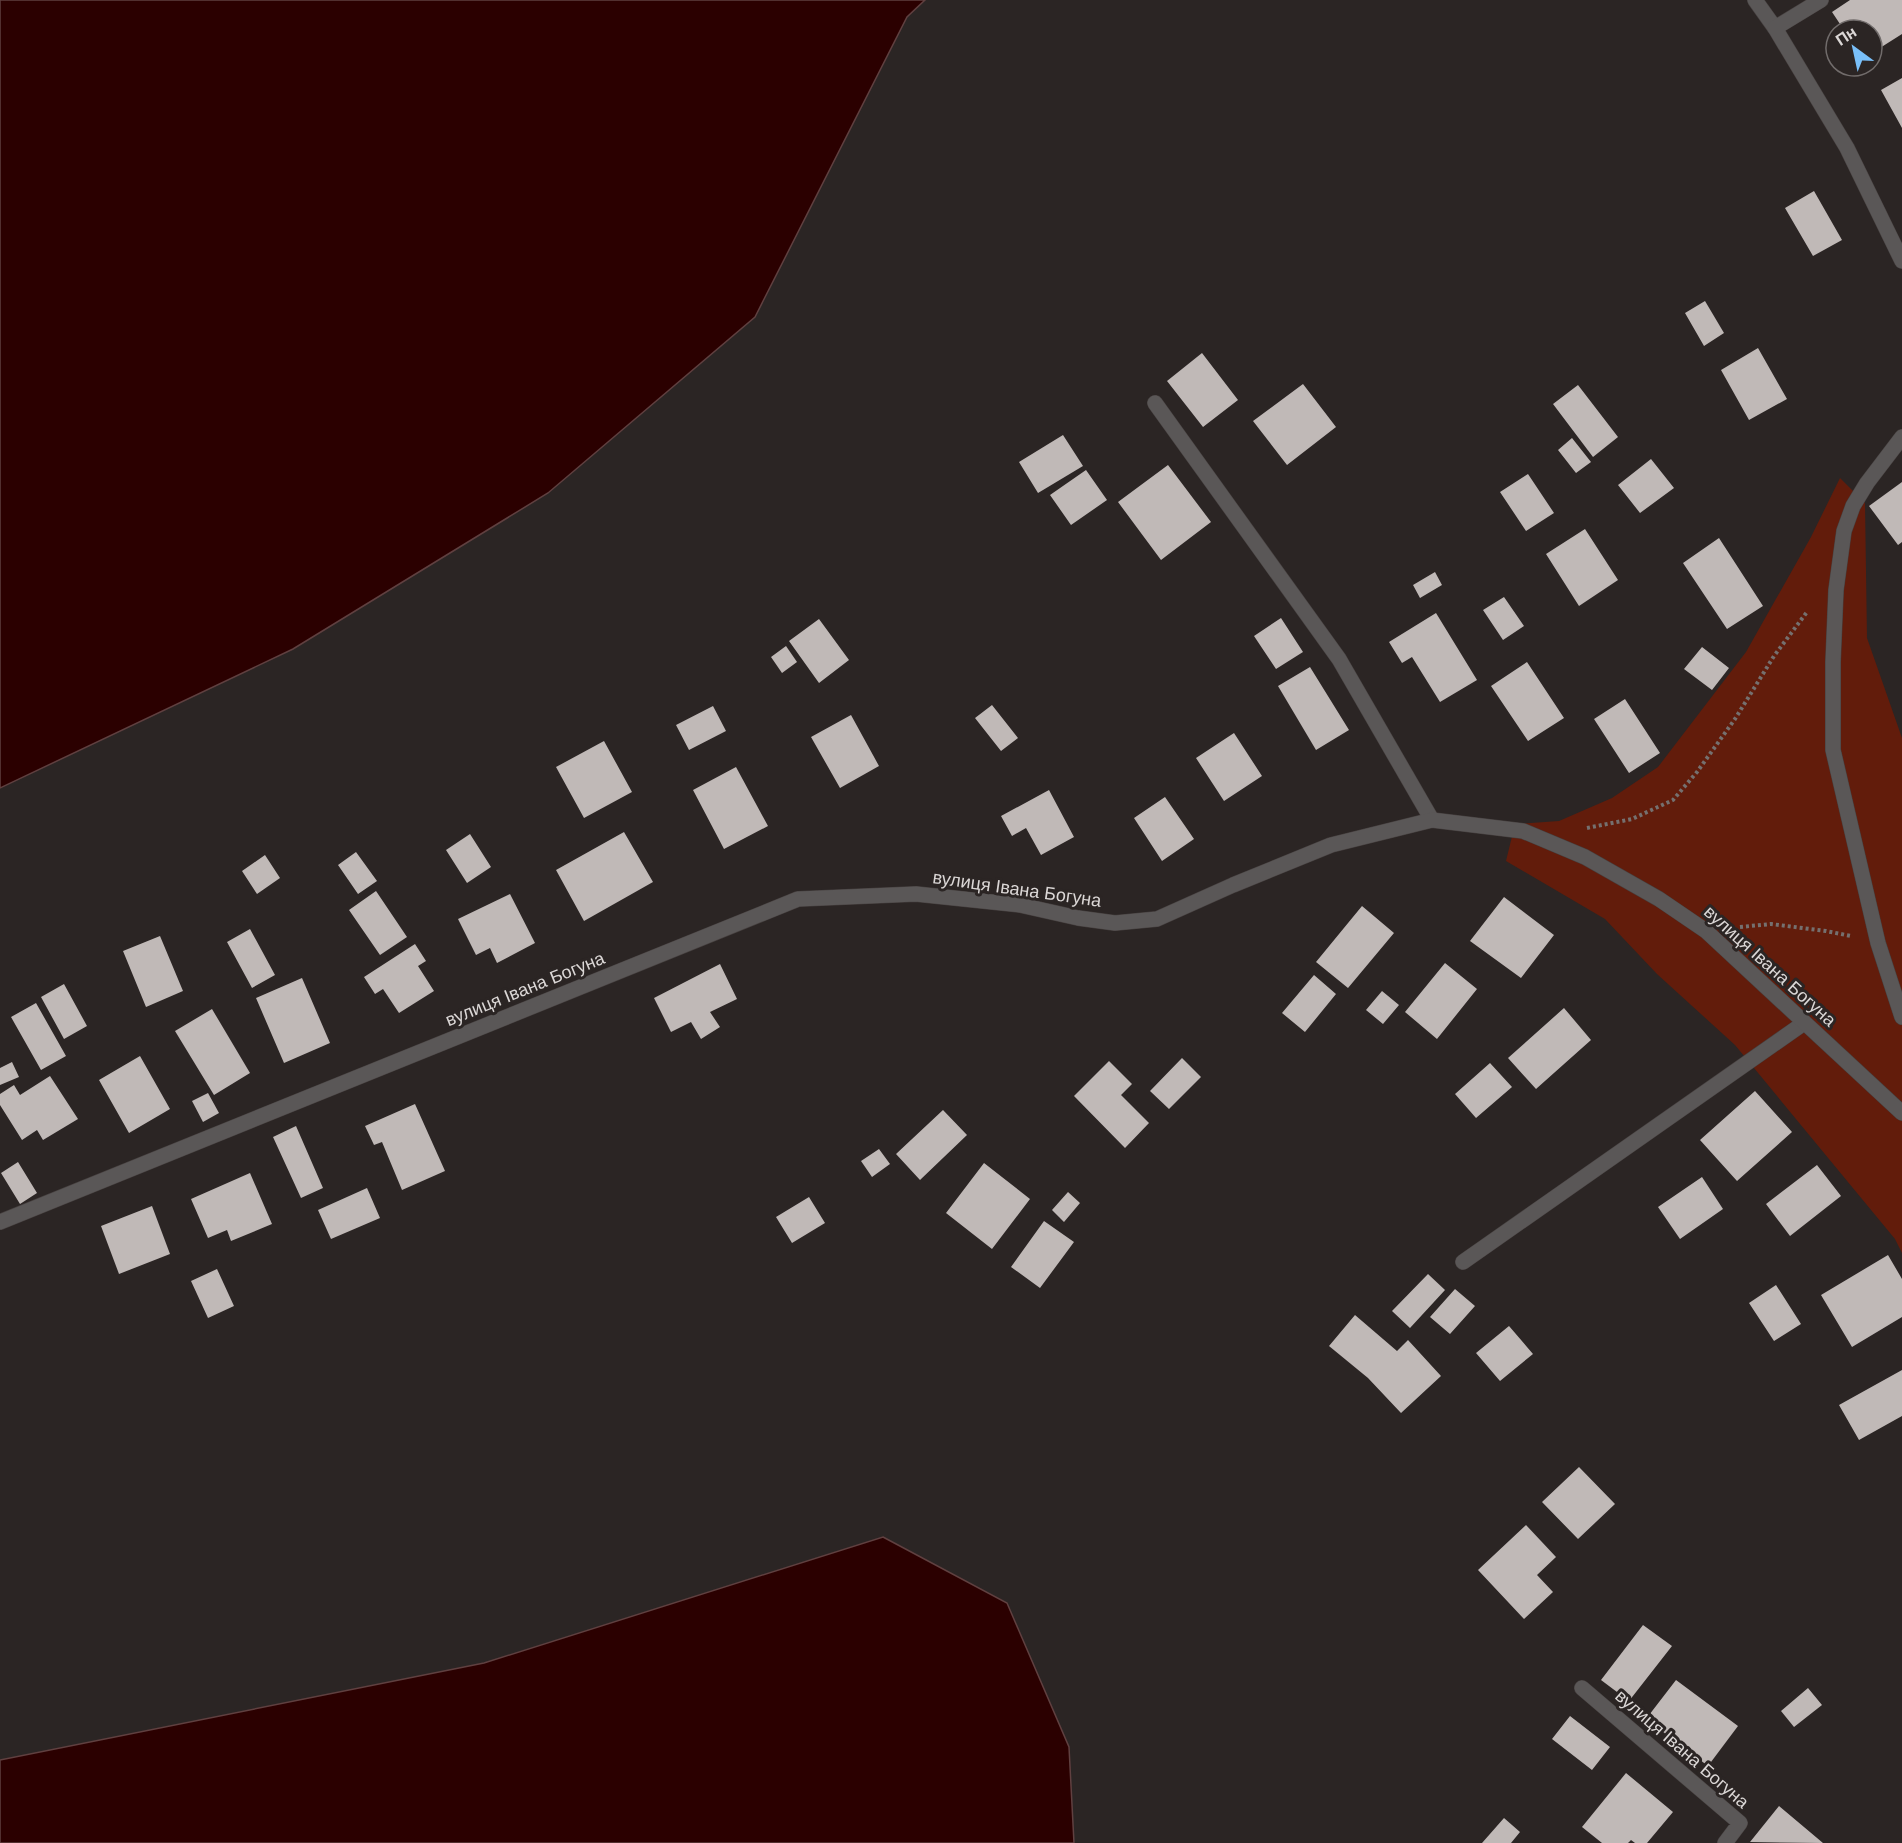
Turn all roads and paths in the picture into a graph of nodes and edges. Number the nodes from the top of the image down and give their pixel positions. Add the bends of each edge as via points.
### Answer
1 (1755, 0) edge
2 (1821, 0) edge
3 (1775, 28) junction
4 (1902, 261) edge
5 (1155, 404) dead end
6 (1902, 437) edge
7 (1810, 609) dead end
8 (1432, 819) junction
9 (1541, 838) junction
10 (1706, 931) junction
11 (1878, 942) junction
12 (1902, 1017) edge
13 (1804, 1023) junction
14 (1902, 1113) edge
15 (0, 1222) edge
16 (1463, 1262) dead end
17 (1582, 1688) dead end
18 (1725, 1843) edge

1 - 3 street
2 - 3 street
3 - 4 street via 1847,148
5 - 8 street via 1339,659
6 - 11 street via 1853,506 1844,531 1836,590 1833,750
7 - 9 path via 1697,772 1673,800 1632,819
8 - 9 street, вулиця Івана Богуна via 1523,831
8 - 15 street, вулиця Івана Богуна via 1331,845 1157,919 1115,923 1020,905 916,894 798,899
9 - 10 street, вулиця Івана Богуна via 1585,857
10 - 11 path via 1771,924
10 - 13 street, вулиця Івана Богуна
11 - 12 street
13 - 14 street, вулиця Івана Богуна
13 - 16 street
17 - 18 street, вулиця Івана Богуна via 1740,1823

